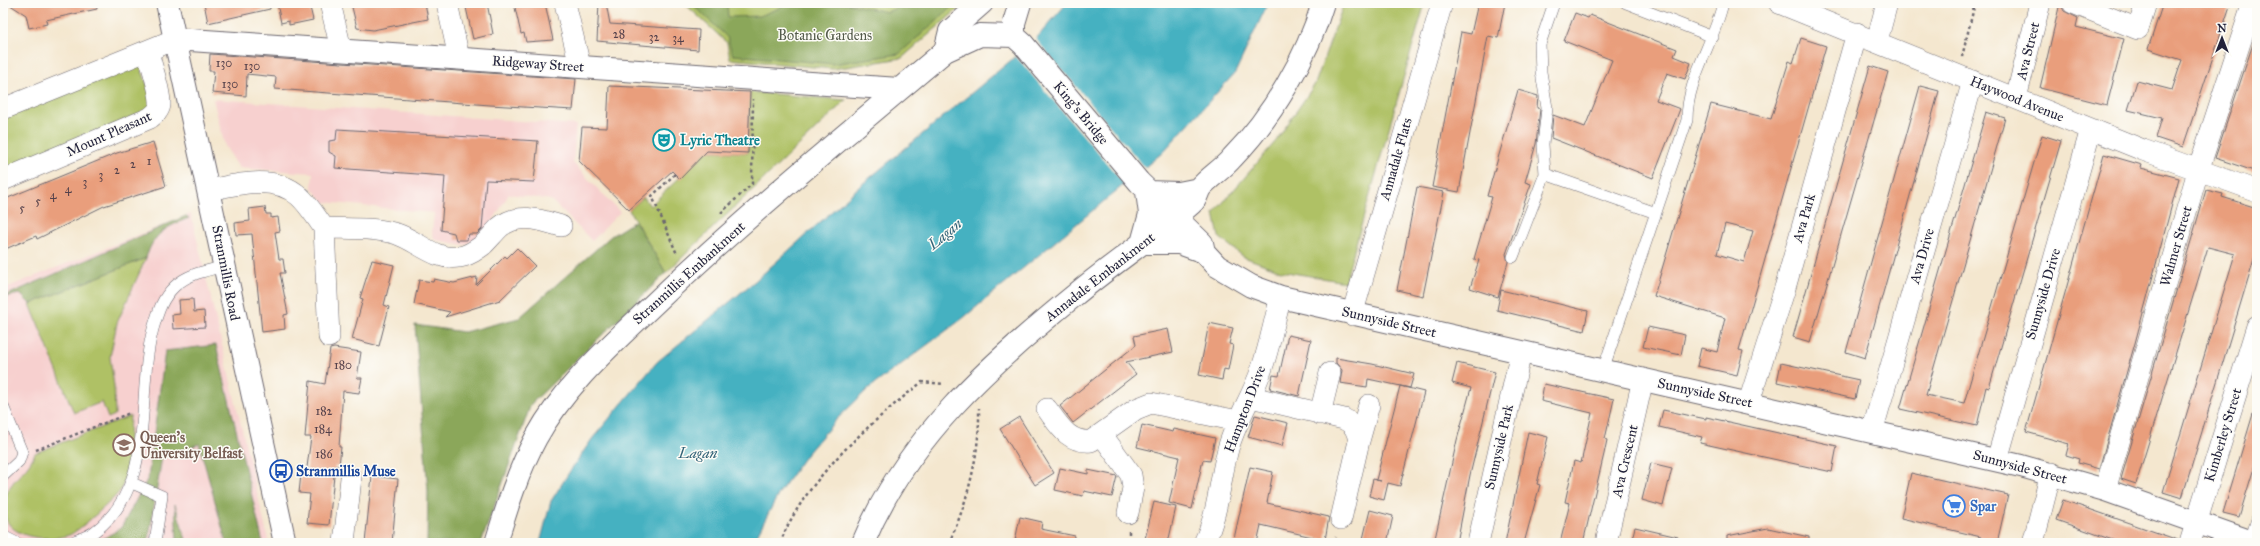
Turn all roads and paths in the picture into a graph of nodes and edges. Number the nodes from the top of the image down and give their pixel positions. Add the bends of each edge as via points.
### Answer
1 (167, 3) edge
2 (330, 3) edge
3 (447, 3) edge
4 (565, 3) edge
5 (982, 3) edge
6 (1020, 3) edge
7 (1323, 3) edge
8 (1442, 3) edge
9 (1554, 3) edge
10 (1626, 3) edge
11 (1723, 3) edge
12 (1780, 3) edge
13 (1887, 3) edge
14 (1975, 3) edge
15 (2040, 3) edge
16 (2073, 3) edge
17 (2146, 3) edge
18 (2254, 3) edge
19 (1857, 33) junction
20 (1713, 37) junction
21 (176, 39) junction
22 (1019, 40) junction
23 (1877, 41) junction
24 (341, 49) junction
25 (148, 51) junction
26 (944, 51) junction
27 (459, 58) junction
28 (580, 66) junction
29 (1965, 78) junction
30 (899, 89) junction
31 (753, 93) dead end
32 (2016, 98) junction
33 (3, 109) edge
34 (2091, 129) junction
35 (2198, 171) junction
36 (675, 174) dead end
37 (1545, 174) junction
38 (3, 180) edge
39 (1143, 187) junction
40 (1200, 189) junction
41 (210, 190) junction
42 (2257, 191) edge
43 (1656, 213) junction
44 (717, 216) dead end
45 (1177, 217) junction
46 (561, 226) dead end
47 (324, 228) junction
48 (1142, 243) junction
49 (683, 249) dead end
50 (1204, 252) junction
51 (1513, 257) dead end
52 (225, 266) junction
53 (1281, 297) junction
54 (1352, 315) junction
55 (2257, 326) edge
56 (328, 337) dead end
57 (1521, 352) junction
58 (1604, 370) junction
59 (1330, 373) dead end
60 (1643, 379) junction
61 (944, 384) dead end
62 (1251, 397) junction
63 (1749, 402) junction
64 (1369, 405) dead end
65 (3, 406) edge
66 (978, 406) dead end
67 (143, 408) junction
68 (1047, 409) dead end
69 (1320, 414) junction
70 (1238, 421) junction
71 (1872, 432) junction
72 (1102, 435) junction
73 (1359, 441) junction
74 (21, 456) junction
75 (1997, 460) junction
76 (2051, 473) junction
77 (3, 476) edge
78 (351, 478) dead end
79 (132, 483) junction
80 (2105, 490) junction
81 (1128, 513) dead end
82 (2257, 519) edge
83 (1341, 520) dead end
84 (2196, 522) junction
85 (3, 536) edge
86 (2253, 542) edge
87 (16, 543) edge
88 (69, 543) edge
89 (155, 543) edge
90 (285, 543) edge
91 (344, 543) edge
92 (496, 543) edge
93 (780, 543) edge
94 (863, 543) edge
95 (949, 543) edge
96 (1204, 543) edge
97 (1478, 543) edge
98 (1606, 543) edge
99 (2033, 543) edge
100 (2190, 543) edge

1 - 21 street, Stranmillis Road
2 - 24 street
3 - 27 street
4 - 28 street
5 - 26 street via 950,31
6 - 22 street via 1014,23
7 - 40 street, Annadale Embankment via 1297,68 1275,106 1233,158
8 - 54 street, Annadale Flats
9 - 37 lane via 1540,44 1540,72 1547,108 1543,144
10 - 20 lane
11 - 20 lane
12 - 19 street, Haywood Avenue
13 - 23 street
14 - 29 path
15 - 32 street, Ava Street
16 - 17 street via 2138,29
18 - 35 street, Walmer Street
19 - 23 street, Haywood Avenue
19 - 63 street, Ava Park via 1787,280
20 - 43 lane via 1694,80 1688,120
21 - 24 street, Ridgeway Street
21 - 25 street
21 - 41 street, Stranmillis Road
22 - 26 street, Stranmillis Embankment via 980,35
22 - 39 street, King's Bridge
23 - 29 street, Haywood Avenue
24 - 27 street, Ridgeway Street
25 - 33 street
25 - 38 street, Mount Pleasant via 159,96 160,106 157,113
26 - 30 street, Stranmillis Embankment
27 - 28 street, Ridgeway Street
28 - 30 street, Ridgeway Street
29 - 32 street, Haywood Avenue
29 - 71 street, Ava Drive
30 - 92 street, Stranmillis Embankment via 685,274 597,358 560,401 536,438 512,492
31 - 44 path via 752,184
32 - 34 street, Haywood Avenue
34 - 35 street, Haywood Avenue
34 - 75 street, Sunnyside Drive
35 - 42 street, Haywood Avenue
35 - 80 street, Walmer Street
36 - 49 path via 652,196 677,255
37 - 43 lane
37 - 51 lane
39 - 40 street via 1179,193
39 - 45 street, King's Bridge
39 - 48 street via 1150,214
40 - 45 street, Annadale Embankment via 1194,201
41 - 47 street via 245,183 266,183 285,187 298,195
41 - 52 street, Stranmillis Road
43 - 58 lane
45 - 48 street, Annadale Embankment
45 - 50 street, Sunnyside Street via 1202,243
46 - 47 street via 541,220 510,220 475,251 459,257 432,253 416,242 379,230
47 - 56 street
48 - 50 street via 1179,243
48 - 94 street, Annadale Embankment via 1075,295 976,380 934,426 909,460 875,514
50 - 53 street, Sunnyside Street via 1217,266 1251,286
52 - 67 lane via 192,274 174,286 159,306 146,360
52 - 90 street, Stranmillis Road
53 - 54 street, Sunnyside Street
53 - 62 street, Hampton Drive
54 - 57 street, Sunnyside Street
55 - 84 street, Kimberley Street
57 - 58 street, Sunnyside Street
57 - 97 street, Sunnyside Park
58 - 60 street, Sunnyside Street
59 - 69 street
60 - 63 street, Sunnyside Street
60 - 98 street, Ava Crescent
61 - 93 path via 922,382 852,442 816,483 786,529
62 - 69 street
62 - 70 street, Hampton Drive
63 - 71 street, Sunnyside Street
64 - 73 street
65 - 74 lane via 22,452
66 - 95 path via 979,429 968,497
67 - 74 path
67 - 79 lane
68 - 72 street via 1066,434 1074,440 1091,441
69 - 73 street via 1352,423
70 - 72 street via 1151,403 1136,409
70 - 96 street, Hampton Drive via 1228,448
71 - 75 street, Sunnyside Street
72 - 81 street via 1131,475 1133,488
73 - 83 street
74 - 77 lane
75 - 76 street, Sunnyside Street
76 - 80 street, Sunnyside Street
76 - 99 street
78 - 91 street
79 - 88 lane via 112,516 93,533
79 - 89 lane via 162,496
80 - 84 street, Sunnyside Street
82 - 86 lane
84 - 86 street, Sunnyside Street
84 - 100 street, Kimberley Street
85 - 87 lane

